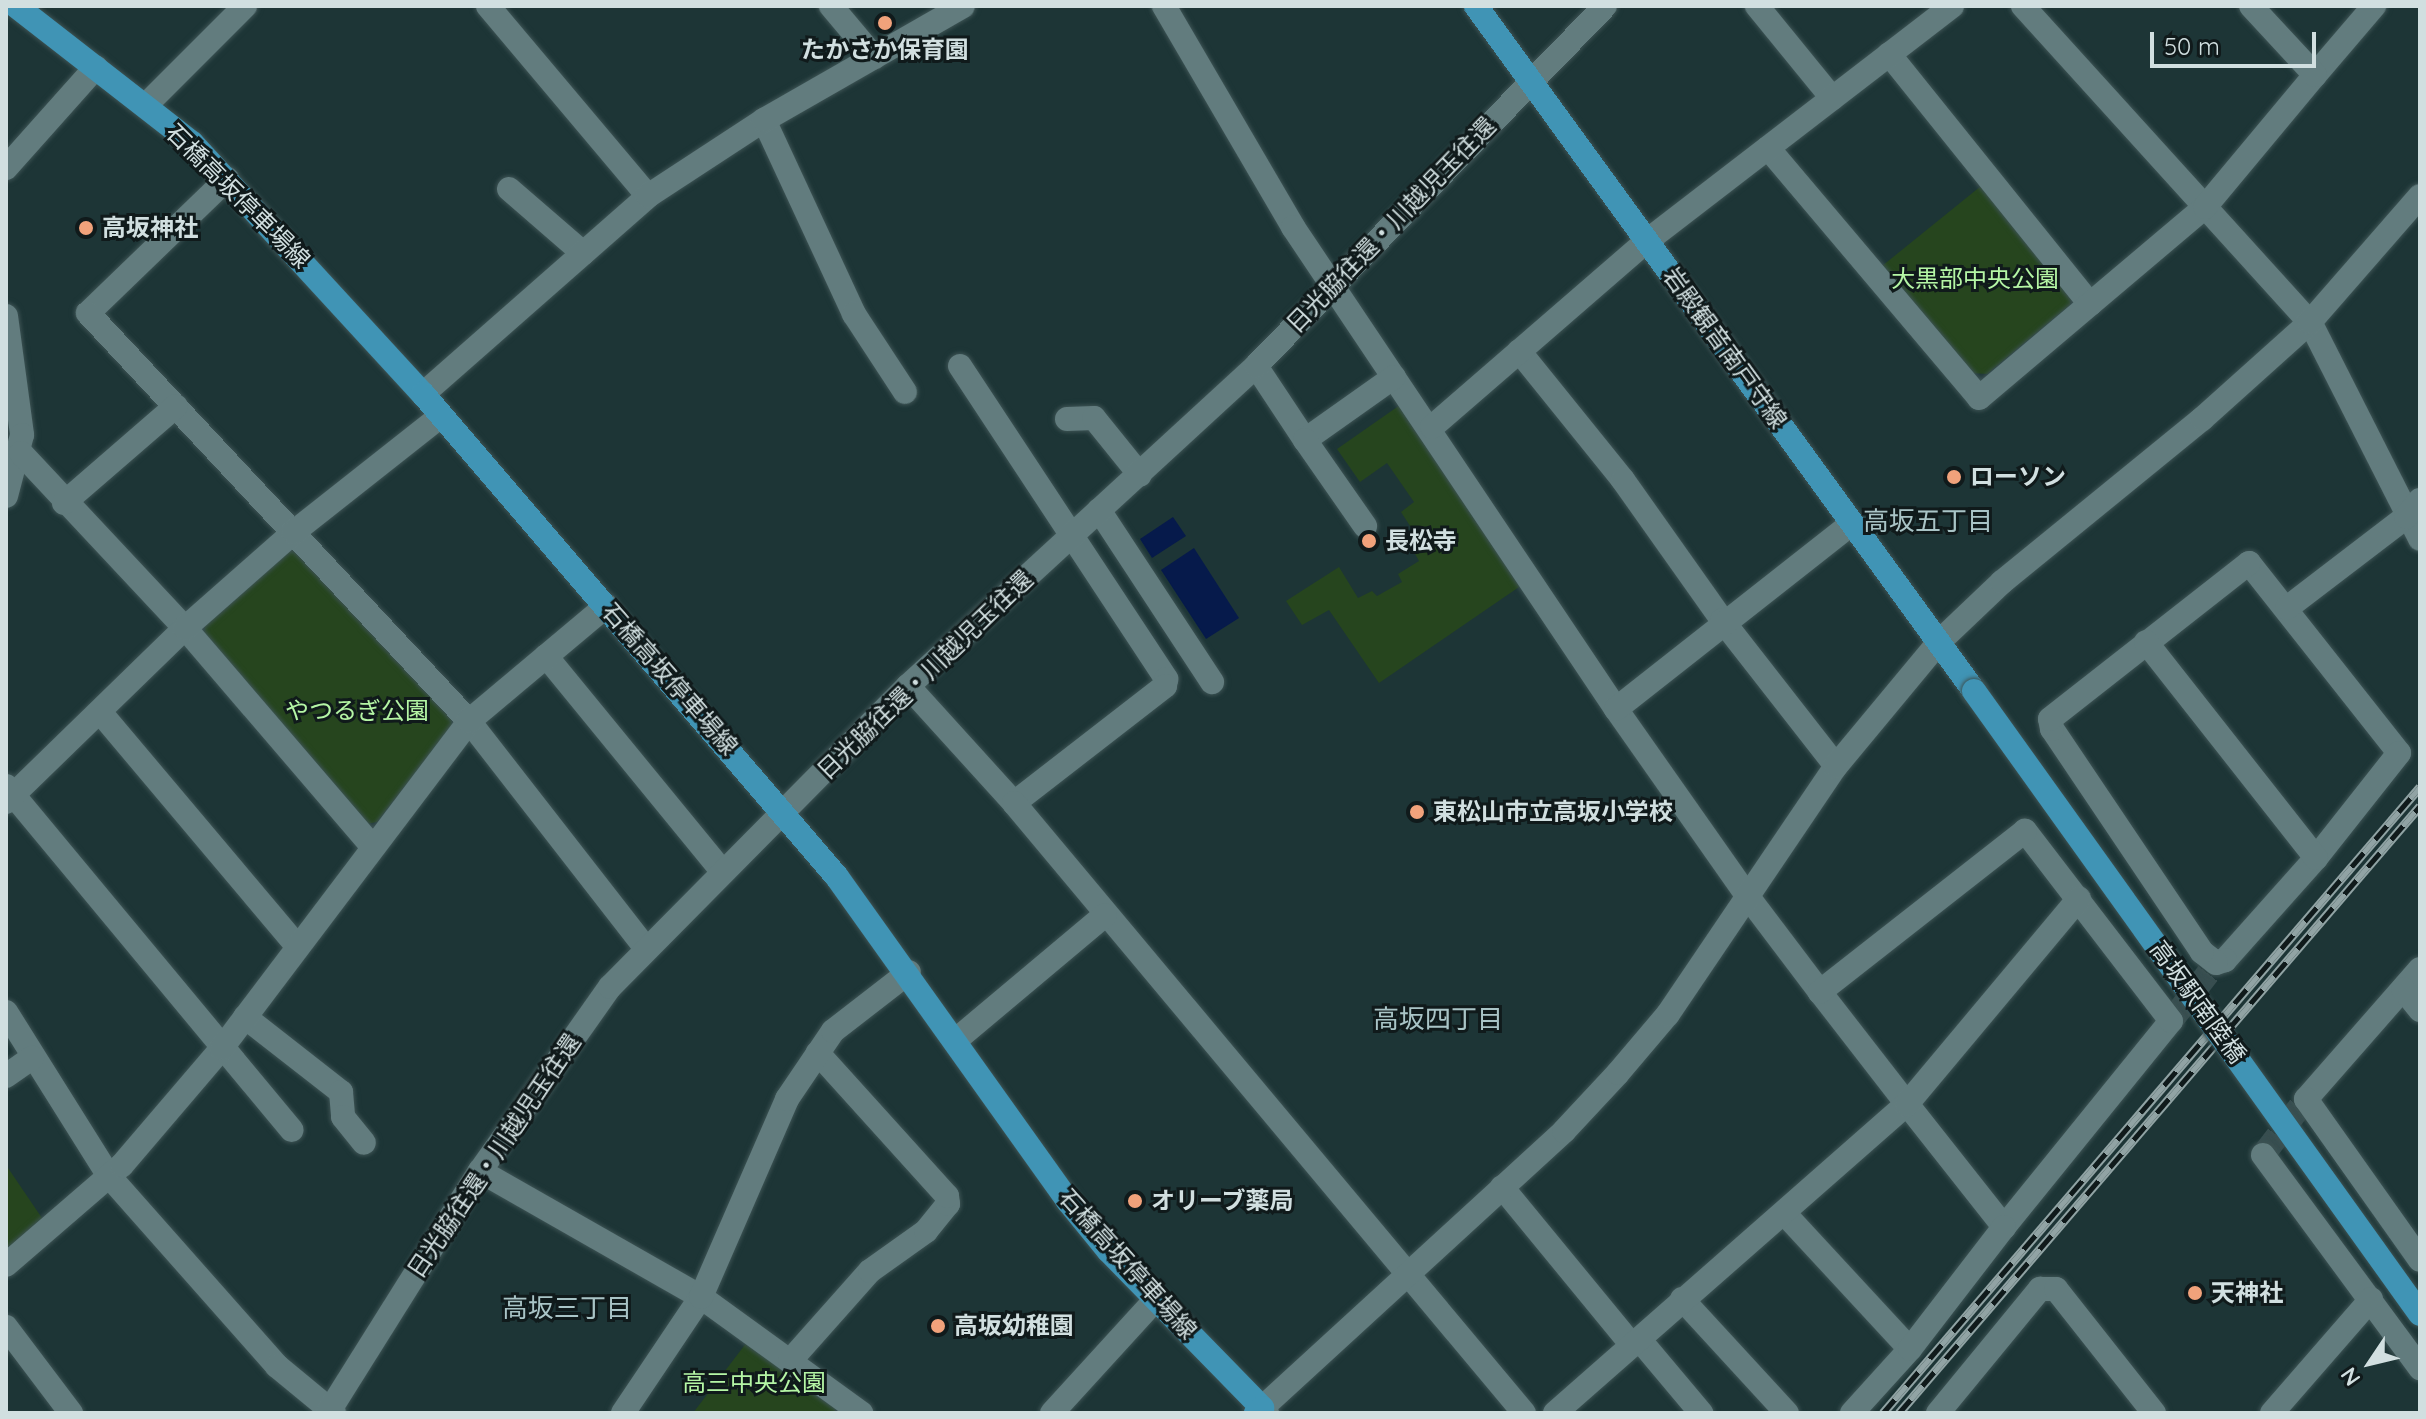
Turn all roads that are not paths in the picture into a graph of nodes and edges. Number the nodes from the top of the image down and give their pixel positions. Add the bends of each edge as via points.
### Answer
1 (245, 6) edge
2 (488, 6) edge
3 (831, 6) edge
4 (963, 6) edge
5 (1164, 6) edge
6 (1476, 6) edge
7 (1605, 6) edge
8 (1757, 6) edge
9 (1952, 6) edge
10 (2023, 6) edge
11 (2251, 6) edge
12 (2374, 6) edge
13 (32, 11) edge
14 (1889, 54) junction
15 (874, 57) junction
16 (96, 67) junction
17 (2315, 75) junction
18 (1530, 80) junction
19 (1832, 98) junction
20 (146, 105) junction
21 (764, 120) junction
22 (1768, 148) junction
23 (6, 168) edge
24 (227, 179) junction
25 (509, 189) dead end
26 (648, 196) junction
27 (2420, 196) edge
28 (2205, 207) junction
29 (1647, 241) junction
30 (583, 253) junction
31 (1332, 287) junction
32 (2090, 304) junction
33 (6, 316) edge
34 (2310, 322) junction
35 (1519, 351) junction
36 (960, 366) dead end
37 (1256, 366) junction
38 (1394, 377) junction
39 (905, 392) dead end
40 (423, 394) junction
41 (176, 406) junction
42 (441, 416) junction
43 (1067, 419) dead end
44 (1432, 427) junction
45 (1305, 440) junction
46 (21, 453) junction
47 (1140, 475) junction
48 (6, 496) edge
49 (64, 503) junction
50 (2413, 508) edge
51 (1099, 510) junction
52 (1852, 523) junction
53 (1365, 526) dead end
54 (294, 532) junction
55 (1072, 535) junction
56 (2420, 539) edge
57 (606, 606) junction
58 (2287, 608) junction
59 (1722, 620) junction
60 (185, 628) junction
61 (1939, 642) junction
62 (2146, 642) junction
63 (546, 656) junction
64 (1212, 682) dead end
65 (908, 686) junction
66 (1974, 691) joint
67 (1616, 709) junction
68 (100, 712) junction
69 (469, 721) junction
70 (1836, 766) junction
71 (8, 795) edge
72 (1014, 803) junction
73 (784, 813) junction
74 (372, 846) junction
75 (2316, 858) junction
76 (723, 872) junction
77 (1749, 898) junction
78 (2079, 898) junction
79 (1105, 915) junction
80 (296, 945) junction
81 (646, 948) junction
82 (2420, 969) edge
83 (909, 972) junction
84 (2403, 989) junction
85 (1820, 992) junction
86 (2420, 1010) edge
87 (6, 1012) edge
88 (245, 1017) junction
89 (956, 1040) junction
90 (222, 1048) junction
91 (818, 1053) junction
92 (32, 1058) junction
93 (6, 1076) edge
94 (1907, 1104) junction
95 (292, 1130) dead end
96 (364, 1143) dead end
97 (2263, 1155) dead end
98 (480, 1171) junction
99 (109, 1176) junction
100 (1502, 1187) junction
101 (1784, 1213) junction
102 (2004, 1227) junction
103 (2420, 1260) edge
104 (6, 1265) edge
105 (1408, 1271) junction
106 (701, 1297) junction
107 (1156, 1299) junction
108 (1682, 1299) junction
109 (2371, 1299) junction
110 (2420, 1314) edge
111 (6, 1327) edge
112 (1636, 1342) junction
113 (1910, 1349) junction
114 (790, 1361) junction
115 (2420, 1368) edge
116 (1947, 1409) edge
117 (2283, 1409) edge
118 (856, 1411) edge
119 (1262, 1411) edge
120 (330, 1412) edge
121 (71, 1413) edge
122 (623, 1413) edge
123 (1052, 1413) edge
124 (1524, 1413) edge
125 (1555, 1413) edge
126 (1701, 1413) edge
127 (1787, 1413) edge
128 (1852, 1413) edge
129 (2154, 1413) edge

1 - 20 street
2 - 26 street
3 - 15 street
4 - 15 street
5 - 31 street
6 - 18 main road, 岩殿観音南戸守線
7 - 18 street, 日光脇往還・川越児玉往還
8 - 19 street
9 - 14 street
10 - 28 street
11 - 17 street
12 - 17 street
13 - 16 main road, 石橋高坂停車場線
14 - 19 street
14 - 32 street
15 - 21 street
16 - 20 main road, 石橋高坂停車場線
16 - 23 street
17 - 28 street
18 - 29 main road, 岩殿観音南戸守線
18 - 31 street, 日光脇往還・川越児玉往還
19 - 22 street
20 - 24 main road, 石橋高坂停車場線
21 - 26 street
21 - 39 street via 854,314
22 - 29 street
22 - 32 street via 1979,398
24 - 40 main road, 石橋高坂停車場線
24 - 41 street via 88,313
25 - 30 street
26 - 30 street
27 - 34 street
28 - 32 street
28 - 34 street
29 - 35 street
29 - 52 main road, 岩殿観音南戸守線
30 - 40 street
31 - 37 street, 日光脇往還・川越児玉往還
31 - 38 street
33 - 46 street
34 - 50 street
34 - 61 street via 2202,419 2002,582
35 - 44 street
35 - 59 street via 1623,480
36 - 55 street
37 - 45 street
37 - 47 street, 日光脇往還・川越児玉往還
38 - 44 street
38 - 45 street
40 - 42 main road, 石橋高坂停車場線
41 - 49 street
41 - 54 street
42 - 54 street
42 - 57 main road, 石橋高坂停車場線
43 - 47 street via 1094,418
44 - 67 street
45 - 53 street
46 - 48 street
46 - 49 street
47 - 51 street, 日光脇往還・川越児玉往還
49 - 60 street
50 - 56 street
50 - 58 street
51 - 55 street, 日光脇往還・川越児玉往還
51 - 64 street
52 - 59 street
52 - 61 main road, 岩殿観音南戸守線
54 - 60 street
54 - 69 street
55 - 65 street, 日光脇往還・川越児玉往還
55 - 72 street via 1166,679 1165,686
57 - 63 street
57 - 73 main road, 石橋高坂停車場線
58 - 62 street via 2249,563
58 - 75 street via 2399,753
59 - 67 street
59 - 70 street
60 - 68 street
60 - 74 street
61 - 66 main road, 岩殿観音南戸守線
61 - 70 street
62 - 75 street
62 - 75 street via 2054,712 2052,729 2202,952 2216,963 2225,960
63 - 69 street
63 - 76 street
65 - 72 street
65 - 73 street, 日光脇往還・川越児玉往還
66 - 110 main road, 高坂駅南陸橋, bridge
67 - 77 street
68 - 71 street
68 - 80 street
69 - 74 street
69 - 81 street
70 - 77 street
71 - 90 street
72 - 79 street
73 - 76 street, 日光脇往還・川越児玉往還
73 - 83 main road, 石橋高坂停車場線
74 - 80 street
76 - 81 street, 日光脇往還・川越児玉往還
77 - 85 street
77 - 100 street via 1668,1014 1618,1073
78 - 85 street via 2025,831
78 - 94 street
78 - 102 street via 2171,1021
79 - 89 street
79 - 105 street
80 - 88 street
81 - 98 street, 日光脇往還・川越児玉往還 via 591,1011
82 - 84 street
83 - 89 main road, 石橋高坂停車場線
83 - 91 street via 833,1031
84 - 86 street
84 - 103 street via 2306,1099
85 - 94 street
87 - 92 street
88 - 90 street
88 - 96 street via 341,1092 343,1117
89 - 107 main road, 石橋高坂停車場線 via 1068,1201
90 - 95 street
90 - 99 street
91 - 106 street via 787,1099
91 - 114 street via 947,1196 948,1204 912,1243 870,1271
92 - 93 street
92 - 99 street
94 - 101 street
94 - 102 street
97 - 109 street
98 - 106 street
98 - 120 street, 日光脇往還・川越児玉往還
99 - 104 street
99 - 120 street via 277,1366
100 - 105 street
100 - 112 street
101 - 108 street
101 - 113 street
102 - 113 street
105 - 119 street
105 - 124 street
106 - 114 street
106 - 122 street
107 - 119 main road, 石橋高坂停車場線
107 - 123 street
108 - 112 street
108 - 127 street
109 - 115 street
109 - 117 street
111 - 121 street
112 - 125 street
112 - 126 street
113 - 128 street
114 - 118 street
116 - 129 street via 2040,1289 2056,1289

